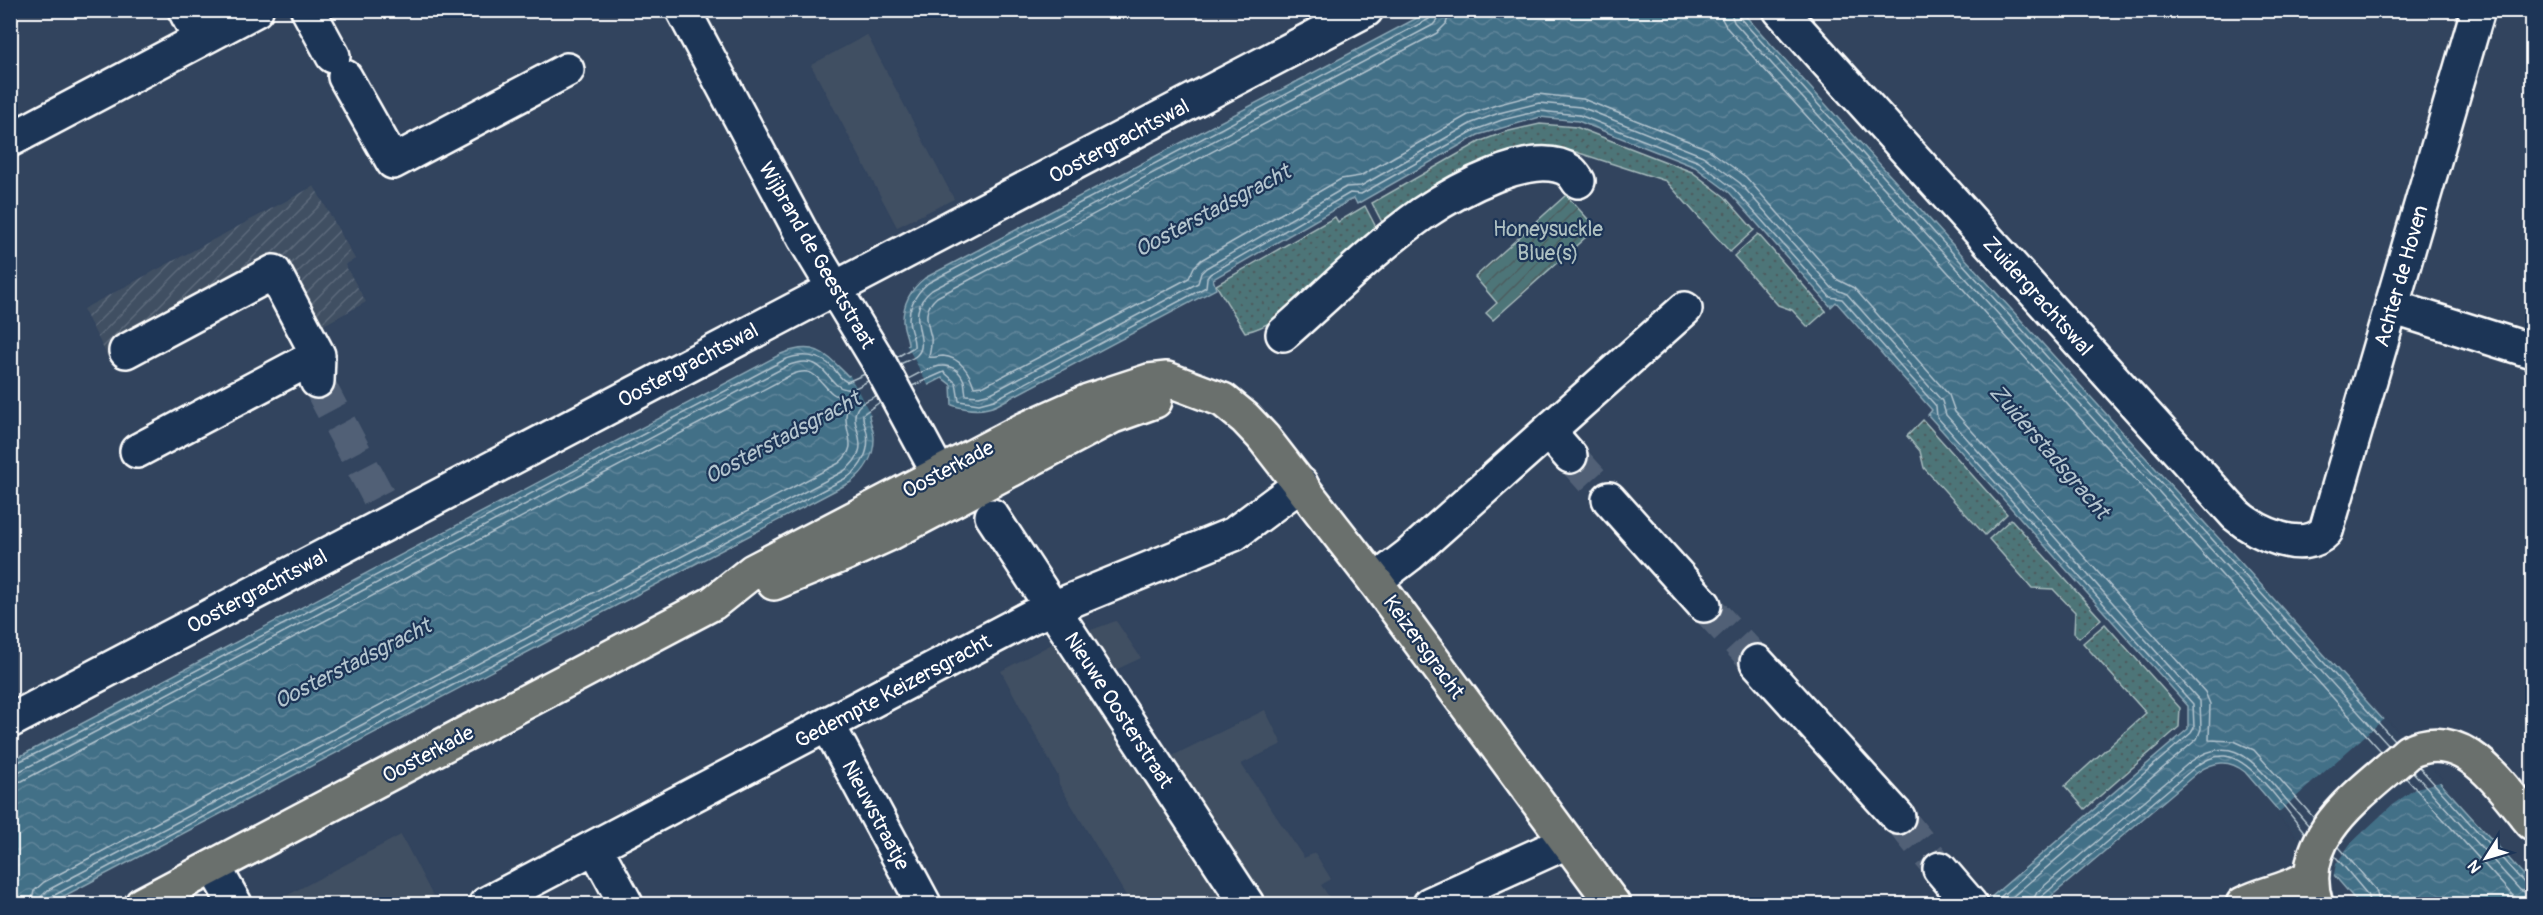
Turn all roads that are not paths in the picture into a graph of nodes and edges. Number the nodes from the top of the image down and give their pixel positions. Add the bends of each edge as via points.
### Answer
1 (185, 10) edge
2 (255, 10) edge
3 (308, 10) edge
4 (683, 10) edge
5 (1366, 10) edge
6 (1780, 10) edge
7 (2478, 10) edge
8 (200, 39) junction
9 (567, 70) dead end
10 (10, 140) edge
11 (1585, 188) dead end
12 (836, 289) junction
13 (2392, 306) junction
14 (1685, 309) dead end
15 (1283, 334) dead end
16 (126, 351) dead end
17 (2532, 351) edge
18 (1210, 396) joint
19 (137, 451) dead end
20 (1301, 484) junction
21 (946, 487) junction
22 (1609, 499) tunnel mouth
23 (992, 516) dead end
24 (2319, 538) joint
25 (1375, 581) junction
26 (1704, 605) tunnel mouth
27 (1054, 607) junction
28 (1757, 662) tunnel mouth
29 (10, 721) edge
30 (828, 725) junction
31 (1898, 817) tunnel mouth
32 (2532, 823) edge
33 (1567, 842) junction
34 (595, 847) junction
35 (214, 867) junction
36 (1940, 869) tunnel mouth
37 (2313, 890) edge
38 (142, 904) edge
39 (235, 904) edge
40 (486, 904) edge
41 (626, 904) edge
42 (924, 904) edge
43 (1247, 904) edge
44 (1430, 904) edge
45 (1612, 904) edge
46 (1970, 904) edge
47 (2243, 904) edge

1 - 8 street
2 - 8 street
3 - 9 street via 393,162
4 - 12 street, Wijbrand de Geeststraat via 804,238
5 - 12 street, Oostergrachtswal
6 - 24 street, Zuidergrachtswal via 2236,514 2266,535 2302,542
7 - 13 street, Achter de Hoven
8 - 10 street
11 - 15 street via 1569,170 1545,163 1524,164 1499,173 1423,214
12 - 21 street, Wijbrand de Geeststraat
12 - 29 street, Oostergrachtswal via 386,510
13 - 17 street
13 - 24 street, Achter de Hoven via 2326,531
14 - 25 street via 1559,444
16 - 19 street via 274,272 317,368
18 - 20 main road, Keizersgracht via 1245,418
18 - 21 main road, Oosterkade via 1167,379 1119,389 1034,425
20 - 25 main road, Keizersgracht
20 - 27 street, Gedempte Keizersgracht via 1234,534
21 - 35 main road, Oosterkade via 848,554 761,589 713,603
22 - 26 street
23 - 27 street, Nieuwe Oosterstraat
25 - 33 main road, Keizersgracht
27 - 30 street, Gedempte Keizersgracht
27 - 43 street, Nieuwe Oosterstraat
28 - 31 street
30 - 34 street, Gedempte Keizersgracht
30 - 42 street, Nieuwstraatje
32 - 37 main road via 2471,757 2455,747 2418,747 2337,815 2312,860
33 - 44 street
33 - 45 main road, Keizersgracht
34 - 40 street, Gedempte Keizersgracht
34 - 41 street
35 - 38 main road, Oosterkade
35 - 39 street
36 - 46 street
37 - 47 main road via 2291,888 2257,896

